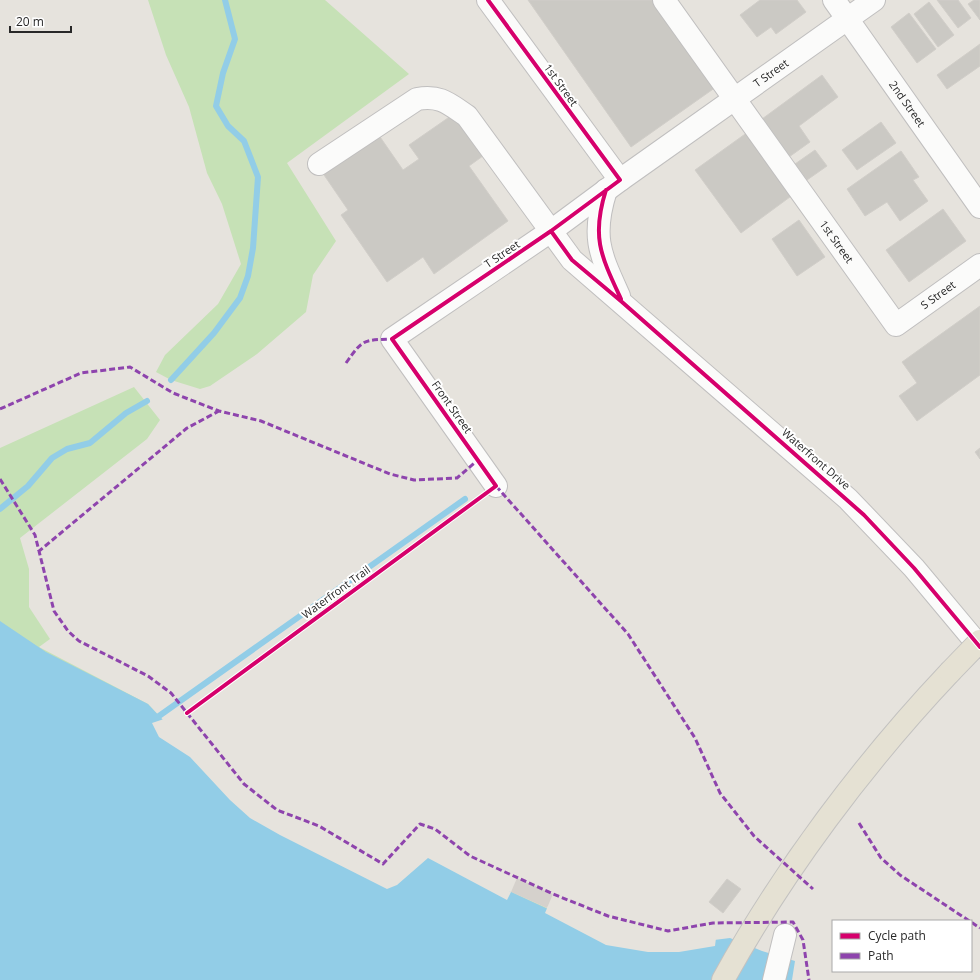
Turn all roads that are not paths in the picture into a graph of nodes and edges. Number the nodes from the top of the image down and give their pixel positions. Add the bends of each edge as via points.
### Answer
1 (488, 0) edge
2 (664, 0) edge
3 (834, 0) edge
4 (874, 0) edge
5 (848, 19) junction
6 (734, 100) junction
7 (318, 164) dead end
8 (613, 185) junction
9 (980, 207) edge
10 (551, 231) junction
11 (980, 265) edge
12 (622, 302) junction
13 (896, 325) joint
14 (392, 339) joint
15 (496, 486) dead end
16 (980, 641) edge
17 (980, 647) edge
18 (785, 935) dead end
19 (723, 980) edge
20 (774, 980) edge

1 - 8 street, 1st Street
2 - 6 street, 1st Street
3 - 5 street, 2nd Street
4 - 5 street, T Street
5 - 6 street, T Street
5 - 9 street, 2nd Street
6 - 8 street, T Street
6 - 13 street, 1st Street
7 - 10 street, Waterfront Drive via 417,99 431,96 445,100 467,116
8 - 10 street, T Street
8 - 12 street, Waterfront Drive via 598,221 598,243
10 - 12 street, Waterfront Drive via 572,260
10 - 14 street, T Street
11 - 13 street, S Street
12 - 17 street, Waterfront Drive via 859,509 914,568
14 - 15 street, Front Street
16 - 19 main road, bridge via 907,719 826,822 782,882
18 - 20 street

